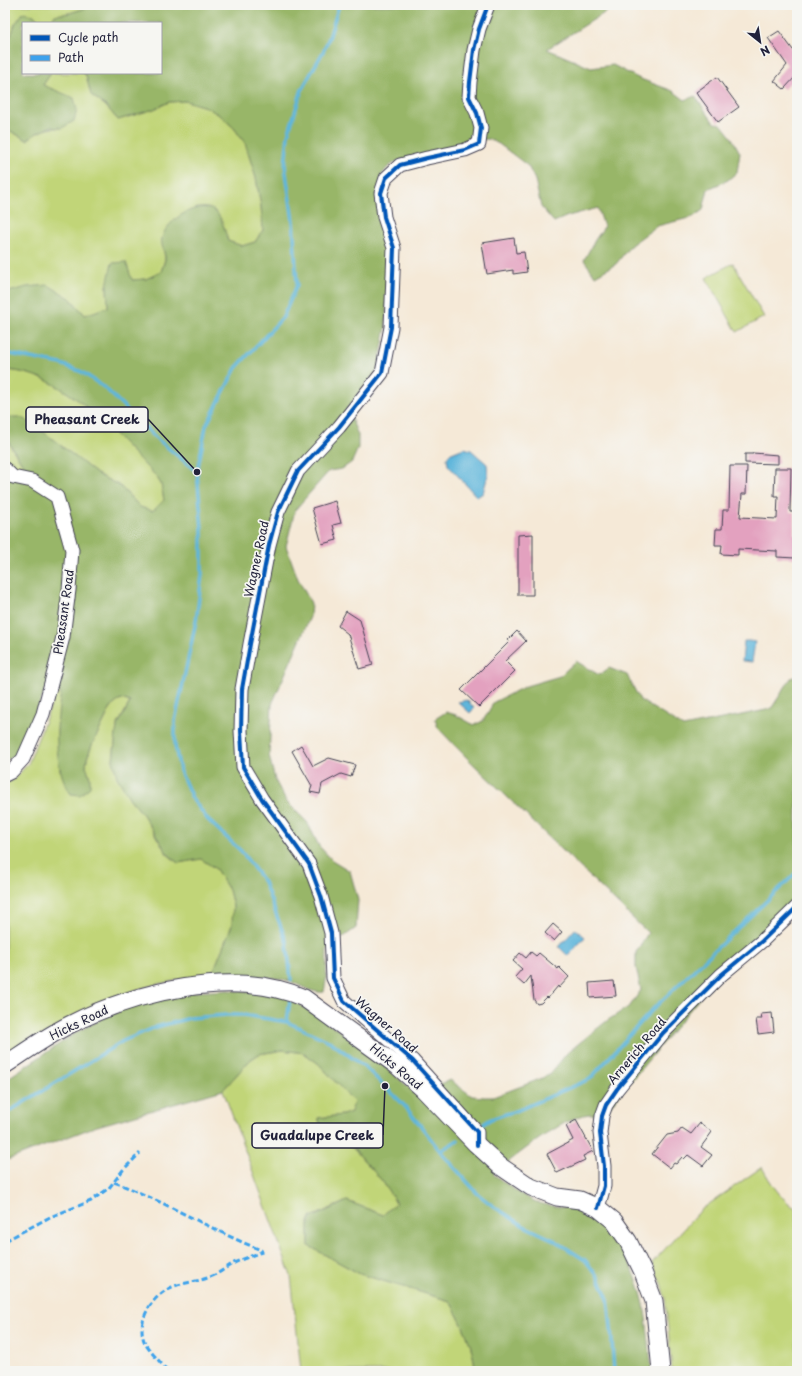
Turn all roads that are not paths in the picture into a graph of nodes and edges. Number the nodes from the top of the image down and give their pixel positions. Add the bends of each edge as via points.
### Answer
1 (488, 5) edge
2 (5, 469) edge
3 (5, 775) edge
4 (797, 906) edge
5 (5, 1065) edge
6 (478, 1145) junction
7 (598, 1208) junction
8 (662, 1371) edge

1 - 6 street, Wagner Road via 474,50 469,97 481,128 479,144 465,150 400,165 386,178 381,193 384,217 394,248 391,327 382,373 339,427 298,471 278,512 268,545 242,689 241,731 242,767 309,864 331,933 333,978 344,1001 413,1061 477,1132
2 - 3 street, Pheasant Road via 13,477 32,481 57,497 72,550 63,637 43,714 23,759
4 - 7 street, Arnerich Road via 762,942 721,975 663,1033 606,1105 600,1133 604,1186
5 - 6 street, Hicks Road via 68,1026 112,1006 142,997 208,985 255,986 289,991 304,998 396,1065
6 - 7 street, Hicks Road via 500,1166 531,1187 557,1197 580,1200
7 - 8 street, Hicks Road via 614,1221 628,1241 643,1272 654,1301

